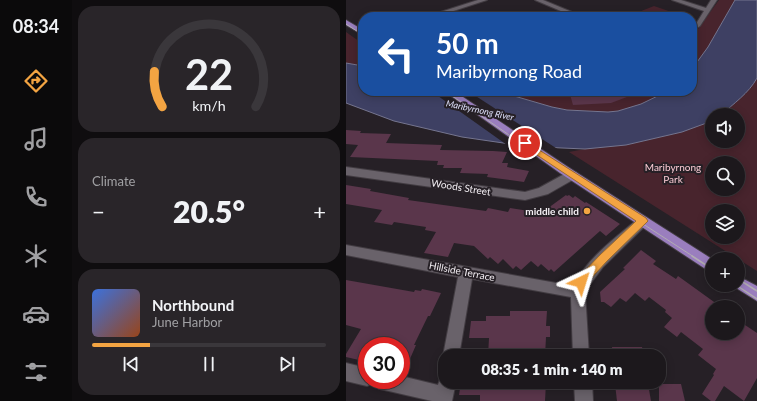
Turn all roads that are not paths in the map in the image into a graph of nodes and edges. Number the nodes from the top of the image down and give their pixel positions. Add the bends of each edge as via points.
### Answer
1 (484, 0) edge
2 (538, 0) edge
3 (675, 0) edge
4 (714, 0) edge
5 (707, 10) junction
6 (444, 12) edge
7 (568, 12) edge
8 (346, 22) edge
9 (697, 26) edge
10 (358, 30) edge
11 (455, 96) edge
12 (346, 171) edge
13 (572, 175) junction
14 (643, 221) junction
15 (346, 250) edge
16 (705, 261) edge
17 (466, 272) junction
18 (745, 286) edge
19 (578, 291) junction
20 (757, 294) edge
21 (452, 349) edge
22 (582, 349) edge
23 (346, 372) edge
24 (358, 375) edge
25 (410, 386) edge
26 (583, 389) edge
27 (445, 393) edge
28 (584, 401) edge

1 - 6 street
2 - 7 street
3 - 5 street
4 - 5 street
5 - 9 street
8 - 10 main road
11 - 13 main road
12 - 13 street, Woods Street via 525,196 537,194
13 - 14 main road
14 - 16 main road
14 - 19 street via 587,274
15 - 17 street, Hillside Terrace
17 - 19 street, Hillside Terrace
17 - 21 street
18 - 20 main road
19 - 22 street
23 - 24 street
25 - 27 street
26 - 28 street

